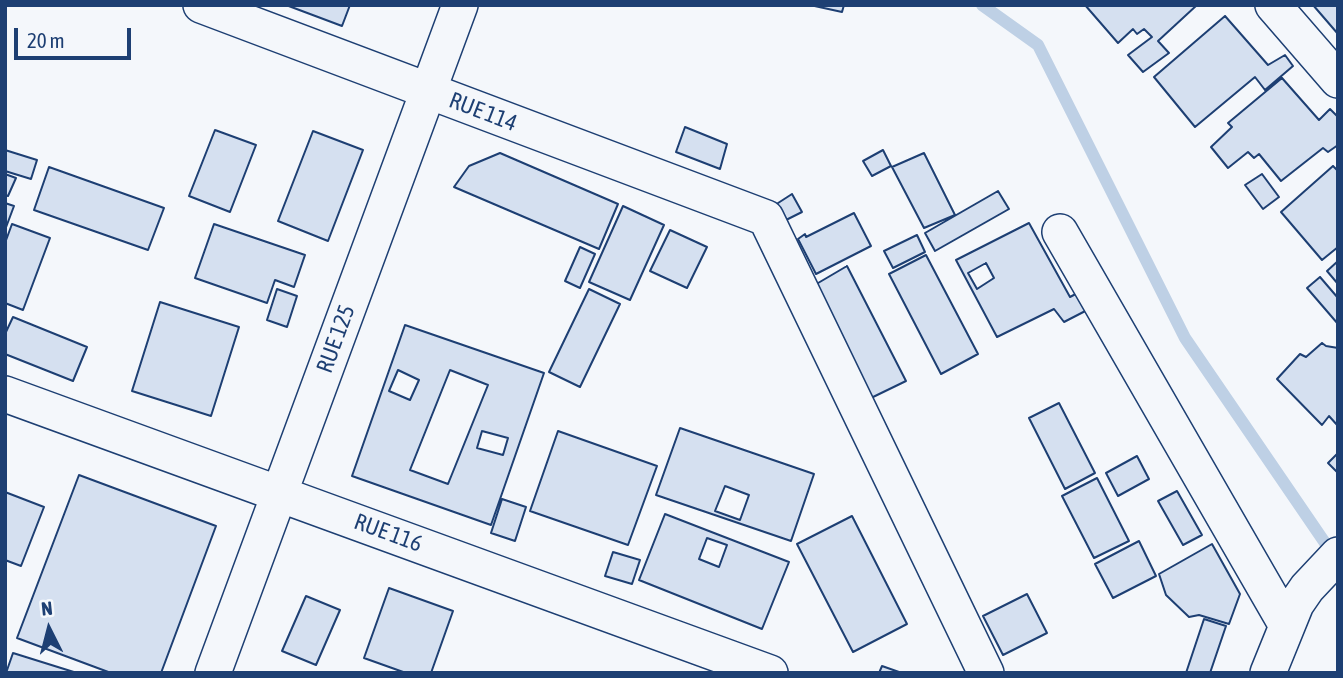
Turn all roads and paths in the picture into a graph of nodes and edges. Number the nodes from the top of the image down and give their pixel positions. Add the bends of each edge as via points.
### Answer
1 (201, 5) edge
2 (460, 5) edge
3 (1273, 5) edge
4 (1338, 80) edge
5 (428, 91) junction
6 (1060, 232) dead end
7 (5, 394) edge
8 (279, 494) junction
9 (1338, 555) edge
10 (1286, 624) junction
11 (213, 673) edge
12 (770, 673) edge
13 (986, 673) edge
14 (1268, 673) edge

1 - 5 street, RUE 114
2 - 5 street, RUE 125
3 - 4 street
5 - 8 street, RUE 125
5 - 13 street, RUE 114 via 766,218
6 - 10 street
7 - 8 street, RUE 116
8 - 11 street, RUE 125
8 - 12 street, RUE 116
9 - 10 street via 1307,588
10 - 14 street

